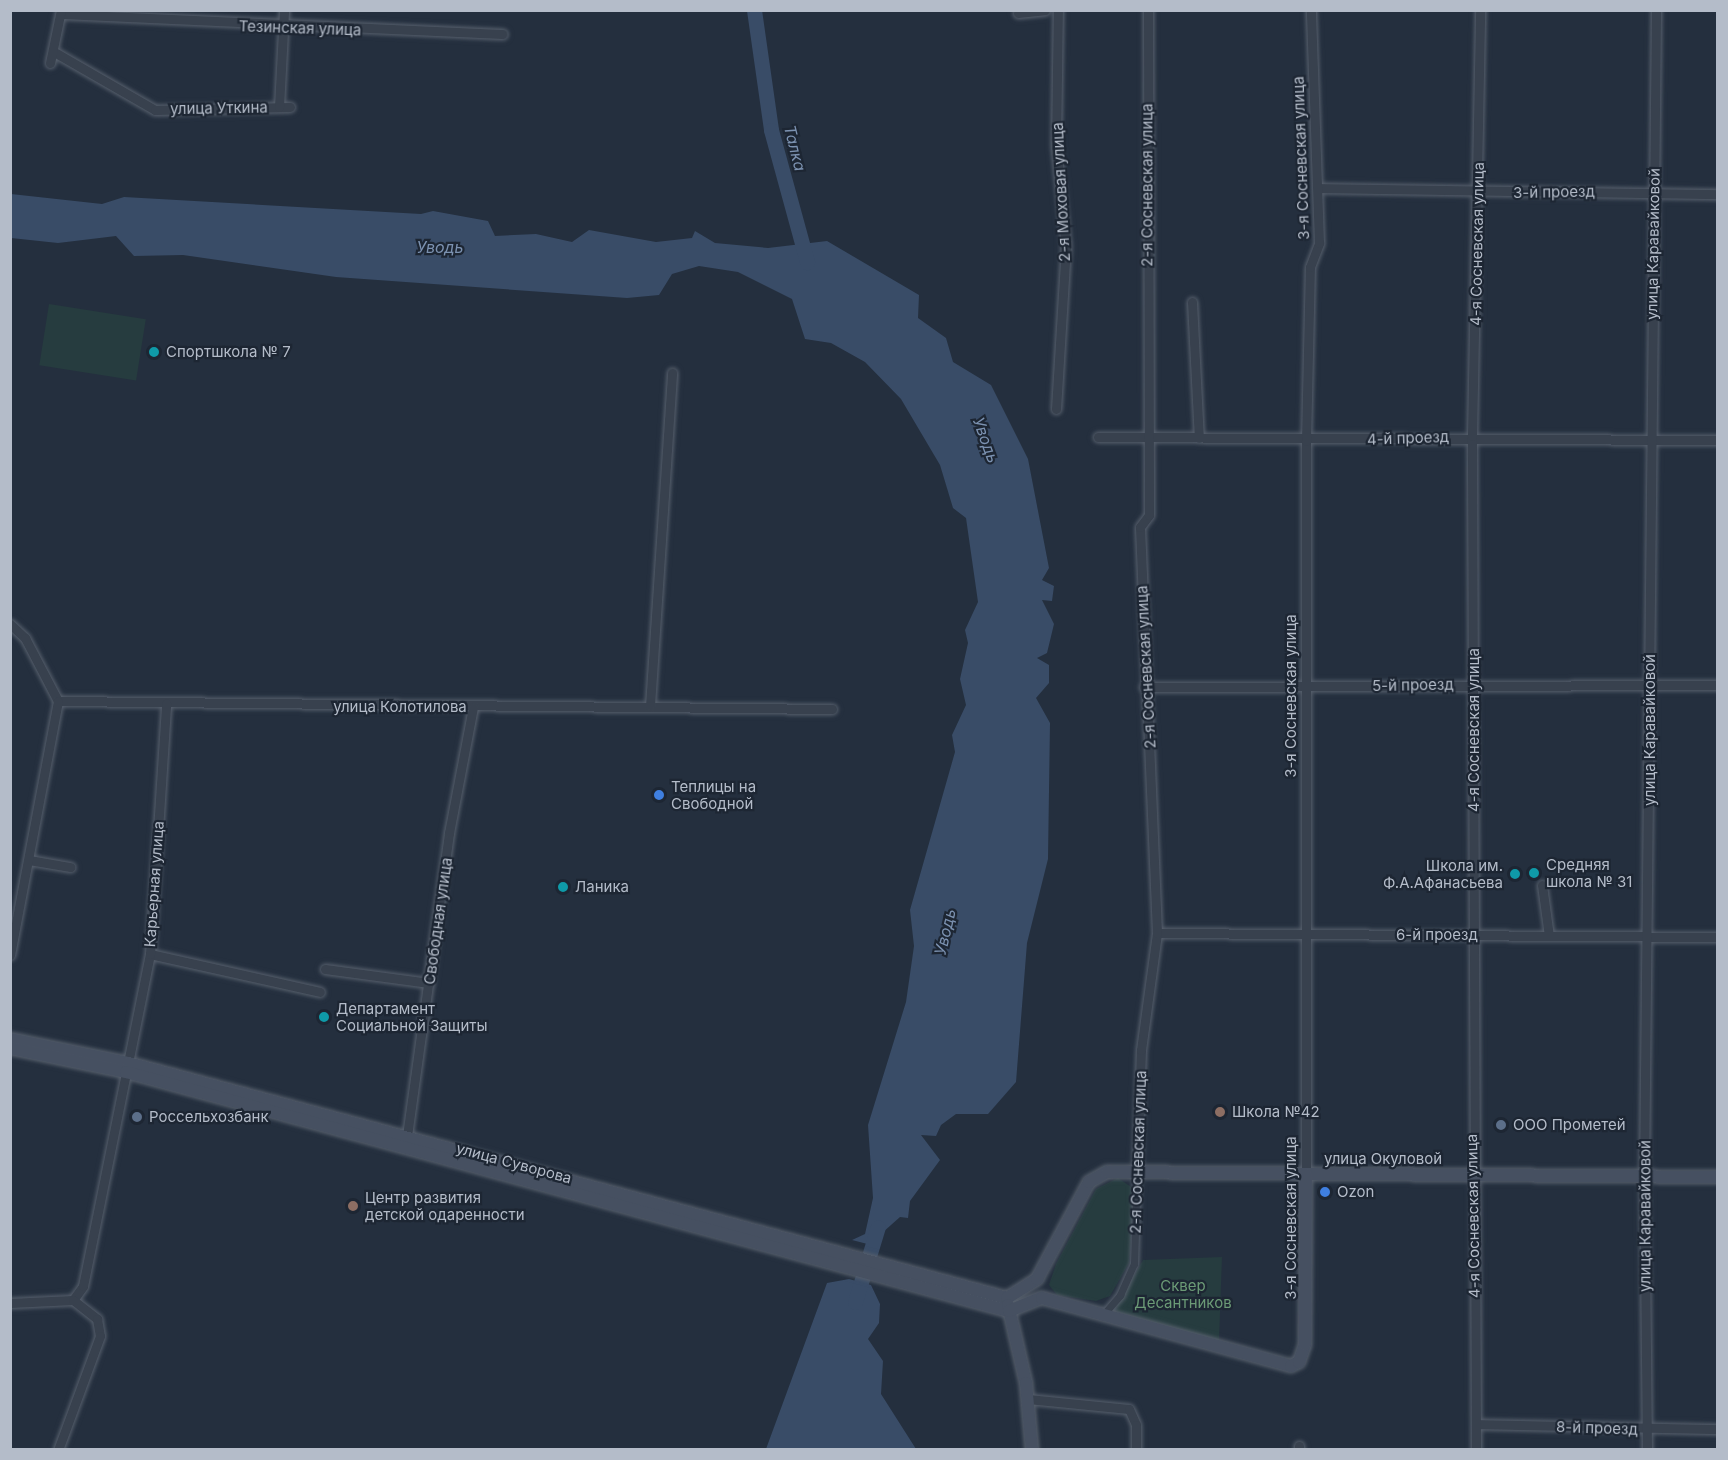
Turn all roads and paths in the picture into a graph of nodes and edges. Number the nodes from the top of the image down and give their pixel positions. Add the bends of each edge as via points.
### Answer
1 (284, 10) edge
2 (1046, 10) edge
3 (1058, 10) edge
4 (1148, 10) edge
5 (1311, 10) edge
6 (1480, 10) edge
7 (1656, 10) edge
8 (61, 12) edge
9 (1018, 13) dead end
10 (282, 28) junction
11 (503, 34) dead end
12 (56, 53) junction
13 (50, 63) dead end
14 (279, 107) junction
15 (290, 107) dead end
16 (1319, 188) junction
17 (1655, 191) junction
18 (1479, 193) junction
19 (1718, 194) edge
20 (1192, 302) dead end
21 (672, 373) dead end
22 (1056, 409) dead end
23 (1472, 436) junction
24 (1098, 437) dead end
25 (1149, 437) junction
26 (1199, 438) junction
27 (1649, 440) junction
28 (1718, 440) edge
29 (1306, 441) junction
30 (10, 624) edge
31 (1650, 683) junction
32 (1473, 684) junction
33 (1718, 685) edge
34 (1306, 686) junction
35 (1144, 687) junction
36 (58, 701) junction
37 (166, 704) junction
38 (650, 706) junction
39 (473, 707) junction
40 (832, 709) dead end
41 (29, 860) junction
42 (70, 867) dead end
43 (1542, 885) dead end
44 (1156, 933) junction
45 (1307, 935) junction
46 (1475, 935) junction
47 (1549, 936) junction
48 (1650, 937) junction
49 (1718, 937) edge
50 (150, 954) junction
51 (10, 955) edge
52 (325, 969) dead end
53 (429, 983) junction
54 (320, 992) dead end
55 (10, 1039) edge
56 (10, 1048) edge
57 (127, 1067) junction
58 (407, 1136) junction
59 (1137, 1170) junction
60 (1306, 1174) junction
61 (1471, 1175) junction
62 (1644, 1176) junction
63 (1718, 1177) edge
64 (907, 1277) junction
65 (1007, 1298) junction
66 (73, 1300) junction
67 (10, 1303) edge
68 (1009, 1311) junction
69 (1102, 1316) junction
70 (1028, 1398) junction
71 (1476, 1424) junction
72 (1718, 1429) edge
73 (1647, 1430) junction
74 (58, 1449) edge
75 (1032, 1449) edge
76 (1136, 1449) edge
77 (1476, 1449) edge
78 (1647, 1449) edge

1 - 10 street
2 - 9 street
3 - 22 street, 2-я Моховая улица via 1056,145 1066,247
4 - 25 street, 2-я Сосневская улица
5 - 16 street, 3-я Сосневская улица
6 - 18 street, 4-я Сосневская улица
7 - 17 street, улица Каравайковой
8 - 10 street, Тезинская улица
8 - 12 street
10 - 11 street, Тезинская улица
10 - 14 street
12 - 13 street
12 - 14 street, улица Уткина via 155,110
14 - 15 street, улица Уткина
16 - 18 street, 3-й проезд
16 - 29 street, 3-я Сосневская улица via 1319,243 1310,267
17 - 18 street, 3-й проезд
17 - 19 street, 3-й проезд
17 - 27 street, улица Каравайковой
18 - 23 street, 4-я Сосневская улица
20 - 26 street
21 - 38 street
23 - 27 street, 4-й проезд
23 - 29 street, 4-й проезд
23 - 32 street, 4-я Сосневская улица
24 - 25 street, 4-й проезд
25 - 26 street, 4-й проезд
25 - 35 street, 2-я Сосневская улица via 1149,515 1140,527
26 - 29 street, 4-й проезд
27 - 28 street, 4-й проезд
27 - 31 street, улица Каравайковой
29 - 34 street, 3-я Сосневская улица
30 - 36 street via 25,638
31 - 32 street, 5-й проезд
31 - 33 street, 5-й проезд
31 - 48 street, улица Каравайковой
32 - 34 street, 5-й проезд
32 - 46 street, 4-я Сосневская улица
34 - 35 street, 5-й проезд
34 - 45 street, 3-я Сосневская улица
35 - 44 street, 2-я Сосневская улица via 1151,732
36 - 37 street, улица Колотилова
36 - 41 street
37 - 39 street, улица Колотилова
37 - 50 street, Карьерная улица
38 - 39 street, улица Колотилова
38 - 40 street, улица Колотилова
39 - 53 street, Свободная улица
41 - 42 street
41 - 51 street
43 - 47 street
44 - 45 street, 6-й проезд
44 - 59 street, 2-я Сосневская улица via 1141,1050
45 - 46 street, 6-й проезд
45 - 60 street, 3-я Сосневская улица
46 - 47 street, 6-й проезд
46 - 61 street, 4-я Сосневская улица
47 - 48 street, 6-й проезд
48 - 49 street, 6-й проезд
48 - 62 street, улица Каравайковой
50 - 54 street
50 - 57 street, Карьерная улица
52 - 53 street
53 - 58 street, Свободная улица
55 - 57 main road, улица Суворова
56 - 57 main road, улица Суворова
57 - 58 main road, улица Суворова
57 - 64 main road, улица Суворова via 810,1258
57 - 66 street, Карьерная улица via 83,1286
58 - 64 main road, улица Суворова via 813,1245
59 - 60 main road, улица Окуловой
59 - 65 main road, улица Окуловой via 1107,1172 1089,1182 1042,1272
59 - 69 street, 2-я Сосневская улица via 1134,1264 1120,1295
60 - 61 main road, улица Окуловой
60 - 69 main road, 3-я Сосневская улица via 1305,1345 1299,1362 1280,1366
61 - 62 main road, улица Окуловой
61 - 71 street, 4-я Сосневская улица
62 - 63 main road, улица Окуловой
62 - 73 street, улица Каравайковой
64 - 65 main road, улица Суворова
64 - 68 main road, улица Суворова
65 - 68 main road
66 - 67 street
66 - 74 street via 97,1319 100,1336
68 - 69 main road via 1042,1298
68 - 70 main road
70 - 75 main road
70 - 76 street via 1129,1409 1136,1425
71 - 73 street, 8-й проезд
71 - 77 street, 4-я Сосневская улица
72 - 73 street, 8-й проезд
73 - 78 street, улица Каравайковой

